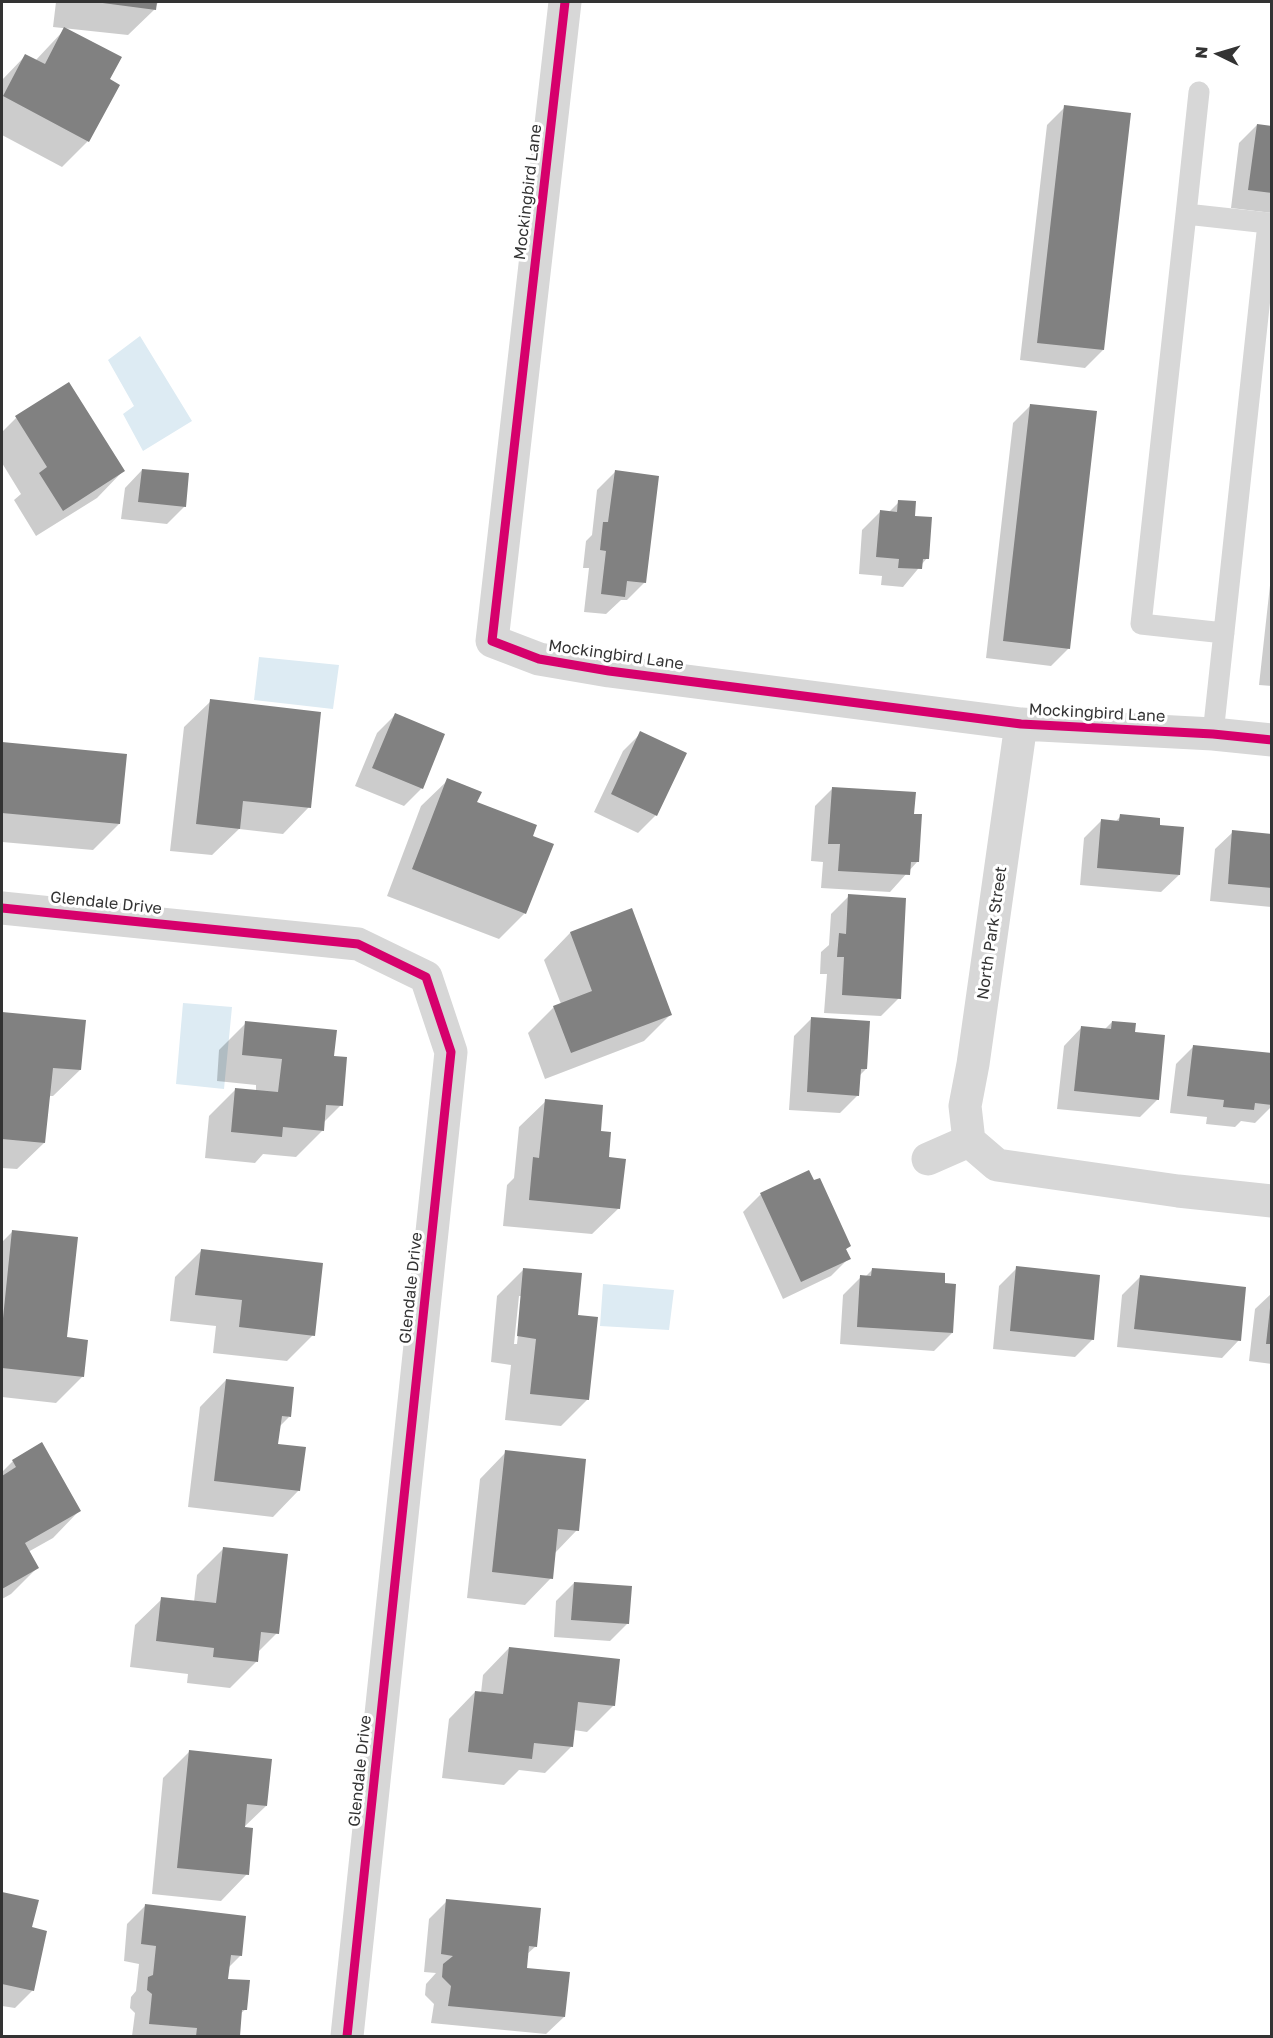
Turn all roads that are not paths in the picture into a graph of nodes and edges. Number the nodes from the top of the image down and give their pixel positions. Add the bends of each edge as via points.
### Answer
1 (565, 2) edge
2 (1199, 92) dead end
3 (1186, 214) junction
4 (1270, 224) edge
5 (1224, 633) junction
6 (1021, 724) junction
7 (1213, 734) junction
8 (1272, 740) edge
9 (2, 908) edge
10 (969, 1140) junction
11 (928, 1159) dead end
12 (1272, 1201) edge
13 (346, 2037) edge

1 - 6 street, Mockingbird Lane via 492,641 539,659 609,671
2 - 3 lane
3 - 4 lane
3 - 5 lane via 1142,624
4 - 5 lane
5 - 7 lane
6 - 7 street, Mockingbird Lane
6 - 10 street, North Park Street via 965,1106
7 - 8 street, Mockingbird Lane
9 - 13 street, Glendale Drive via 358,944 426,977 451,1052
10 - 11 street
10 - 12 street via 997,1165

